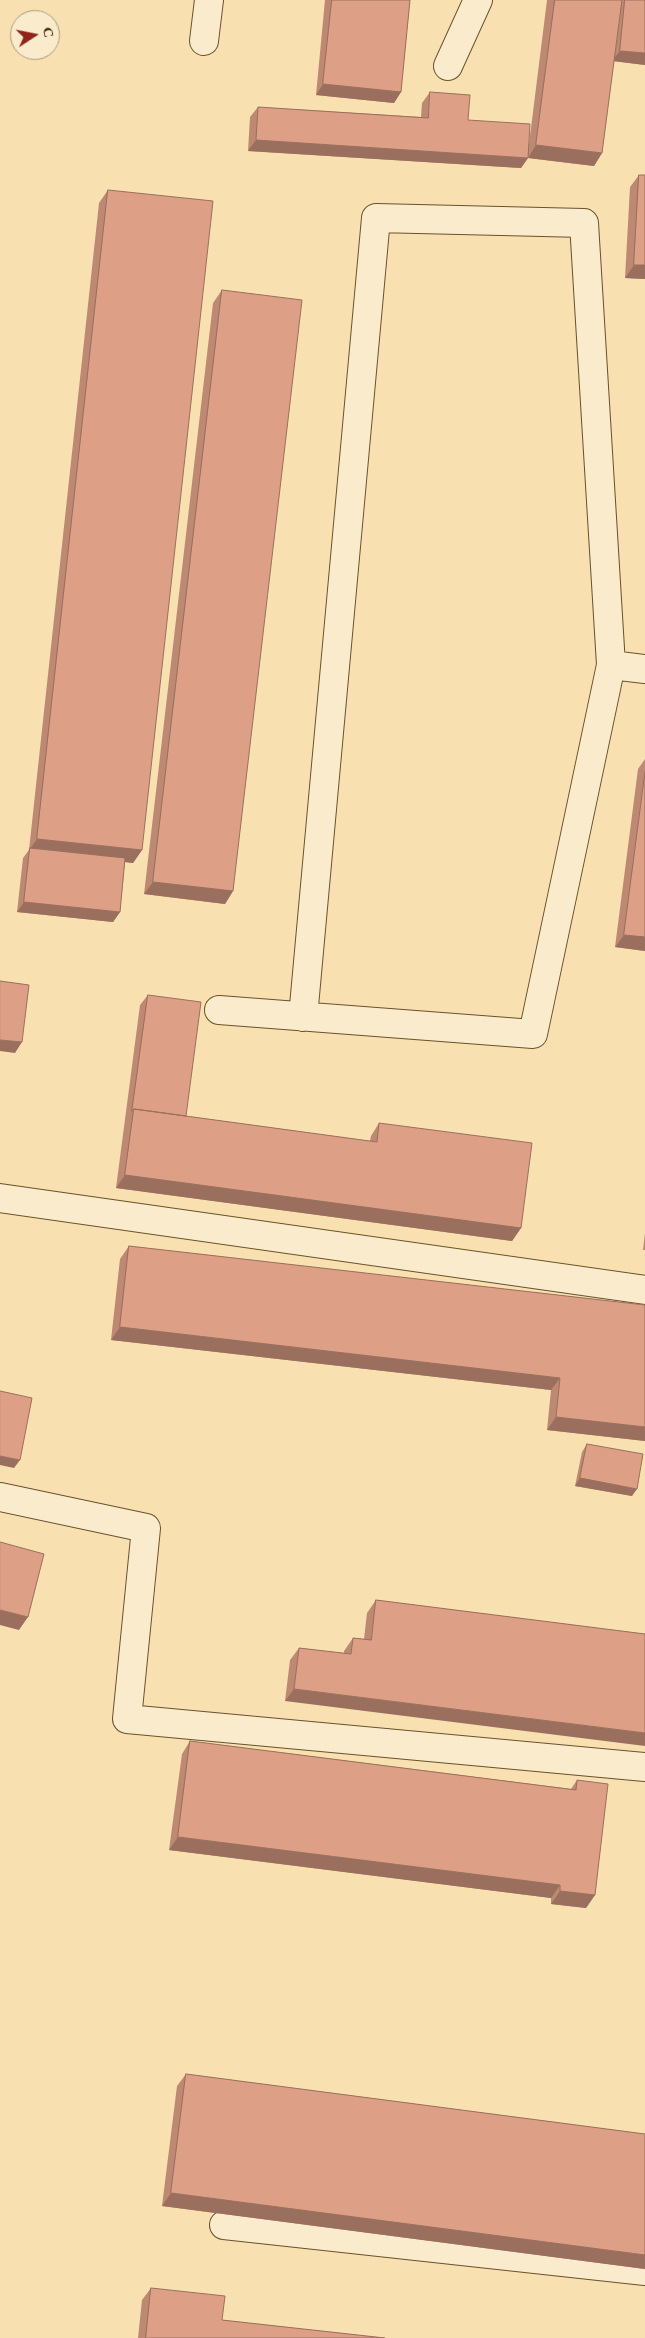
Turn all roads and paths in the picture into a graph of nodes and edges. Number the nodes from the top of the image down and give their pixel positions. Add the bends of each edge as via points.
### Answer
1 (209, 0) edge
2 (478, 0) edge
3 (204, 41) dead end
4 (448, 66) dead end
5 (611, 665) junction
6 (645, 669) edge
7 (220, 1010) dead end
8 (303, 1017) junction
9 (0, 1198) edge
10 (645, 1290) edge
11 (0, 1497) edge
12 (645, 1767) edge
13 (224, 2225) edge
14 (645, 2271) edge

1 - 3 lane
2 - 4 lane
5 - 6 lane
5 - 8 lane via 533,1034
5 - 8 lane via 584,223 376,218
7 - 8 lane
9 - 10 lane
11 - 12 lane via 146,1528 126,1719
13 - 14 lane

